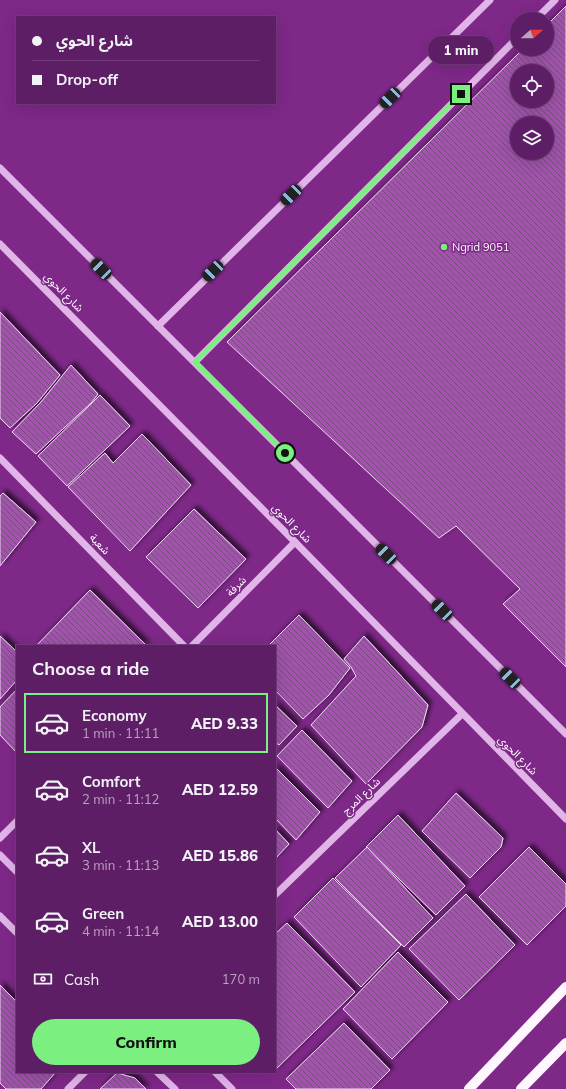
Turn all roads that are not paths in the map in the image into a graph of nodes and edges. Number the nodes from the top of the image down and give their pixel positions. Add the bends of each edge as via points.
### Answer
1 (490, 0) edge
2 (555, 0) edge
3 (543, 12) edge
4 (510, 45) edge
5 (0, 168) edge
6 (0, 244) edge
7 (158, 326) junction
8 (195, 362) junction
9 (0, 458) edge
10 (296, 542) junction
11 (183, 645) edge
12 (193, 645) edge
13 (462, 714) junction
14 (566, 734) edge
15 (566, 819) edge
16 (16, 822) edge
17 (0, 838) edge
18 (0, 855) edge
19 (16, 871) edge
20 (276, 894) edge
21 (0, 916) edge
22 (16, 932) edge
23 (566, 987) edge
24 (566, 1043) edge
25 (84, 1073) edge
26 (158, 1073) edge
27 (216, 1073) edge
28 (68, 1089) edge
29 (175, 1089) edge
30 (232, 1089) edge
31 (469, 1089) edge
32 (521, 1089) edge

1 - 7 street
2 - 3 street
4 - 8 street
5 - 7 street
6 - 10 street, شارع الحوي
7 - 8 street
8 - 14 street
9 - 11 street, شعبة
10 - 12 street, شرفة
10 - 13 street, شارع الحوي
13 - 15 street, شارع الحوي
13 - 20 street, شارع المرج
16 - 17 street
18 - 19 street
21 - 22 street
23 - 31 main road
24 - 32 main road
25 - 28 street
26 - 29 street
27 - 30 street

